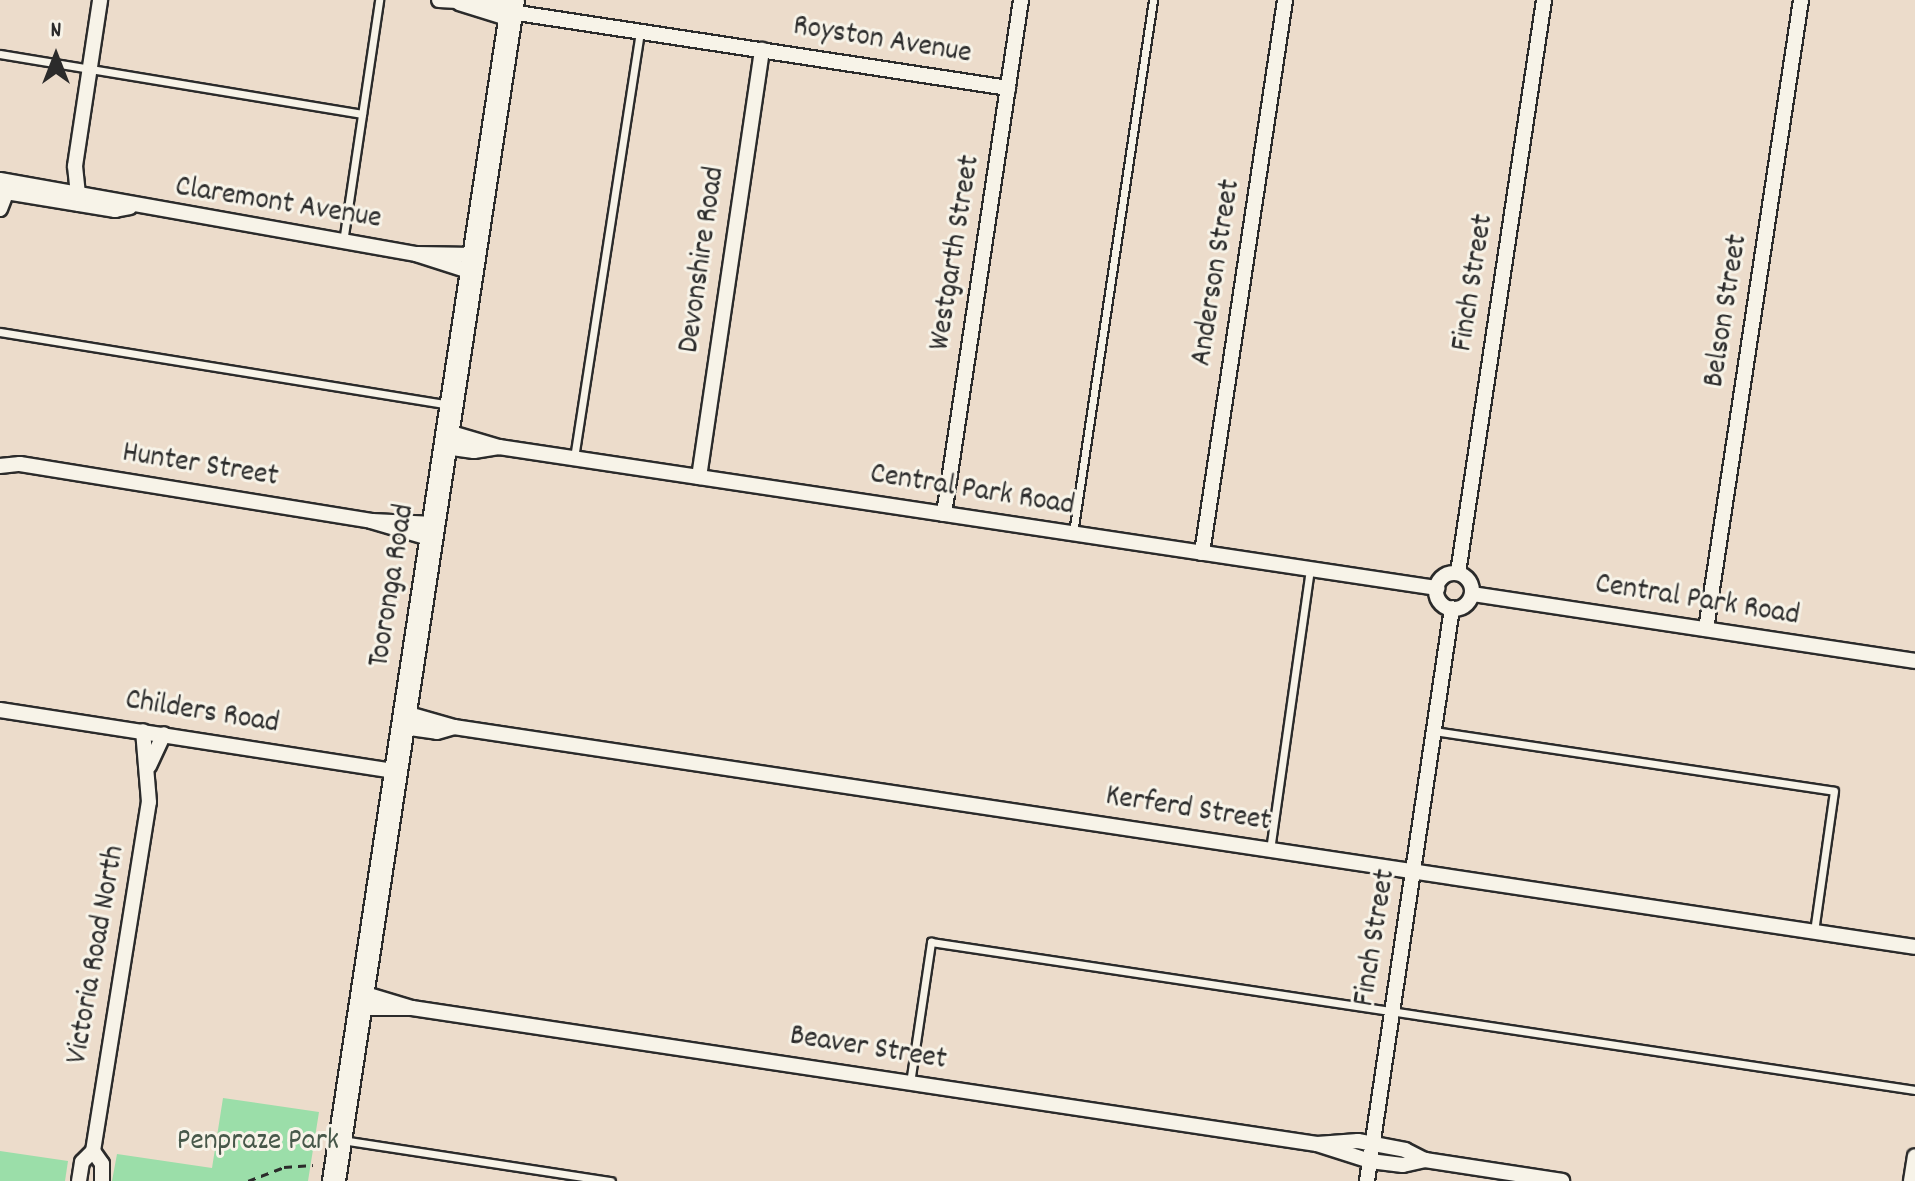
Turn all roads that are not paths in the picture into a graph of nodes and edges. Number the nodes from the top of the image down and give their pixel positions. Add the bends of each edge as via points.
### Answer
1 (100, 0) edge
2 (379, 0) edge
3 (439, 0) edge
4 (1021, 0) edge
5 (1153, 0) edge
6 (1285, 0) edge
7 (1544, 0) edge
8 (1801, 0) edge
9 (511, 9) edge
10 (640, 32) junction
11 (762, 50) junction
12 (0, 54) edge
13 (90, 68) junction
14 (1008, 88) junction
15 (362, 114) junction
16 (75, 166) junction
17 (4, 186) edge
18 (58, 195) junction
19 (79, 198) junction
20 (0, 209) edge
21 (343, 242) junction
22 (473, 264) junction
23 (0, 332) edge
24 (452, 405) junction
25 (446, 439) junction
26 (0, 456) edge
27 (574, 458) junction
28 (20, 464) junction
29 (0, 466) edge
30 (699, 477) junction
31 (944, 514) junction
32 (433, 532) junction
33 (1073, 533) junction
34 (1202, 553) junction
35 (1310, 569) junction
36 (1458, 573) junction
37 (1437, 588) junction
38 (1472, 594) junction
39 (1452, 608) junction
40 (1706, 629) junction
41 (1915, 661) edge
42 (0, 710) edge
43 (404, 720) junction
44 (143, 731) junction
45 (1434, 731) junction
46 (164, 734) junction
47 (149, 766) junction
48 (396, 771) junction
49 (1270, 850) junction
50 (1413, 872) junction
51 (1814, 932) junction
52 (1915, 947) edge
53 (361, 1000) junction
54 (1392, 1012) junction
55 (910, 1083) junction
56 (1915, 1090) edge
57 (340, 1140) junction
58 (1317, 1144) junction
59 (1372, 1144) junction
60 (93, 1151) junction
61 (1915, 1156) edge
62 (1425, 1160) junction
63 (1370, 1161) junction
64 (79, 1181) edge
65 (102, 1181) edge
66 (334, 1181) edge
67 (611, 1181) edge
68 (1367, 1181) edge
69 (1562, 1181) edge
70 (1911, 1181) edge

1 - 13 street
2 - 15 lane
3 - 9 street, Royston Avenue
4 - 14 street, Westgarth Street
5 - 33 lane
6 - 34 street, Anderson Street
7 - 36 street, Finch Street
8 - 40 street, Belson Street
9 - 10 street, Royston Avenue
9 - 22 main road, Tooronga Road
10 - 11 street, Royston Avenue
10 - 27 lane
11 - 14 street, Royston Avenue
11 - 30 street, Devonshire Road
12 - 13 lane
13 - 15 lane
13 - 16 street
14 - 31 street, Westgarth Street
15 - 21 lane
16 - 18 street
16 - 19 street
17 - 18 street, Claremont Avenue
17 - 20 street
18 - 19 street, Claremont Avenue
19 - 21 street, Claremont Avenue
21 - 22 street, Claremont Avenue
22 - 24 main road, Tooronga Road
23 - 24 lane
24 - 25 main road, Tooronga Road
25 - 27 street, Central Park Road via 474,451 499,447
25 - 32 main road, Tooronga Road
26 - 28 street, Hunter Street
27 - 30 street, Central Park Road
28 - 29 street, Hunter Street
28 - 32 street, Hunter Street
30 - 31 street, Central Park Road
31 - 33 street, Central Park Road
32 - 43 main road, Tooronga Road
33 - 34 street, Central Park Road
34 - 35 street, Central Park Road
35 - 37 street, Central Park Road
35 - 49 lane
36 - 37 street via 1444,577
36 - 38 street via 1469,581
37 - 39 street via 1440,602
38 - 39 street via 1465,605
38 - 40 street, Central Park Road
39 - 45 street, Finch Street
40 - 41 street, Central Park Road
42 - 44 street, Childers Road
43 - 48 main road, Tooronga Road
43 - 49 street, Kerferd Street via 437,732 454,727
44 - 46 street, Childers Road
44 - 47 street, Victoria Road North
45 - 50 street, Finch Street
45 - 51 lane via 1834,791
46 - 47 street, Victoria Road North
46 - 48 street, Childers Road
47 - 60 street, Victoria Road North via 146,829
48 - 53 main road, Tooronga Road
49 - 50 street, Kerferd Street
50 - 51 street, Kerferd Street
50 - 54 street, Finch Street
51 - 52 street, Kerferd Street
53 - 55 street, Beaver Street
53 - 57 main road, Tooronga Road
54 - 55 lane via 931,942
54 - 56 lane
54 - 59 street, Finch Street
55 - 58 street, Beaver Street
57 - 66 main road, Tooronga Road
57 - 67 lane
58 - 59 street, Beaver Street
58 - 63 street, Beaver Street
59 - 62 street, Beaver Street
59 - 63 street, Finch Street
60 - 64 street, Victoria Road North via 82,1162
60 - 65 street, Victoria Road North via 102,1164
61 - 70 street
62 - 63 street, Beaver Street via 1403,1165
62 - 69 street, Beaver Street
63 - 68 street, Finch Street

